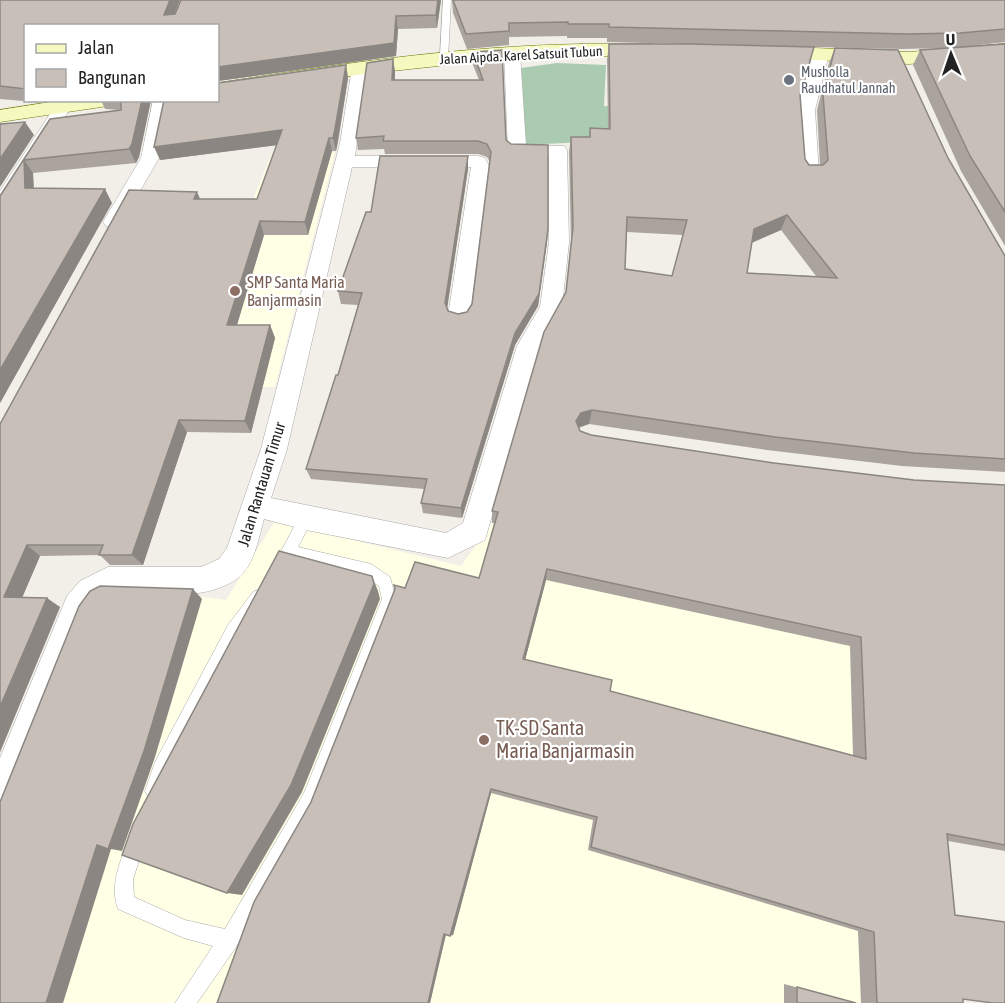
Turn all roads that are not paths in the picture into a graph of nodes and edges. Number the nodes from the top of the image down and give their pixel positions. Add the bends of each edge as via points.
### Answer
1 (447, 0) edge
2 (668, 50) edge
3 (1005, 50) edge
4 (512, 52) junction
5 (747, 52) edge
6 (821, 54) junction
7 (444, 58) junction
8 (899, 58) junction
9 (360, 68) junction
10 (908, 80) edge
11 (219, 89) edge
12 (95, 102) edge
13 (162, 102) edge
14 (63, 107) junction
15 (0, 116) edge
16 (344, 161) junction
17 (810, 174) edge
18 (3, 197) edge
19 (106, 235) edge
20 (459, 316) edge
21 (255, 506) junction
22 (306, 518) junction
23 (289, 551) junction
24 (277, 569) edge
25 (265, 587) edge
26 (0, 800) edge
27 (150, 802) edge
28 (143, 824) edge
29 (229, 940) junction
30 (184, 1003) edge

1 - 7 lane
2 - 4 main road, Jalan Aipda. Karel Satsuit Tubun
3 - 8 main road
4 - 7 main road, Jalan Aipda. Karel Satsuit Tubun
4 - 22 street via 517,151 558,150 559,242 551,307 529,346 475,531 448,546
5 - 6 main road
6 - 8 main road
6 - 17 street via 806,110
7 - 9 main road, Jalan Aipda. Karel Satsuit Tubun
8 - 10 street
9 - 11 main road, Jalan Aipda. Karel Satsuit Tubun
9 - 16 street, Jalan Rantauan Timur
12 - 14 main road
13 - 19 street via 150,158
14 - 15 main road
14 - 18 street
16 - 20 street via 478,162
16 - 21 street, Jalan Rantauan Timur via 274,449
21 - 22 street
21 - 26 street, Jalan Rantauan Timur via 239,554 229,568 214,576 202,580 108,580 90,590 77,606
22 - 23 lane
23 - 24 lane
23 - 29 lane via 366,568 385,582 389,599 310,799
25 - 27 lane via 233,630 161,768
28 - 29 lane via 124,879 125,902 184,929
29 - 30 lane

